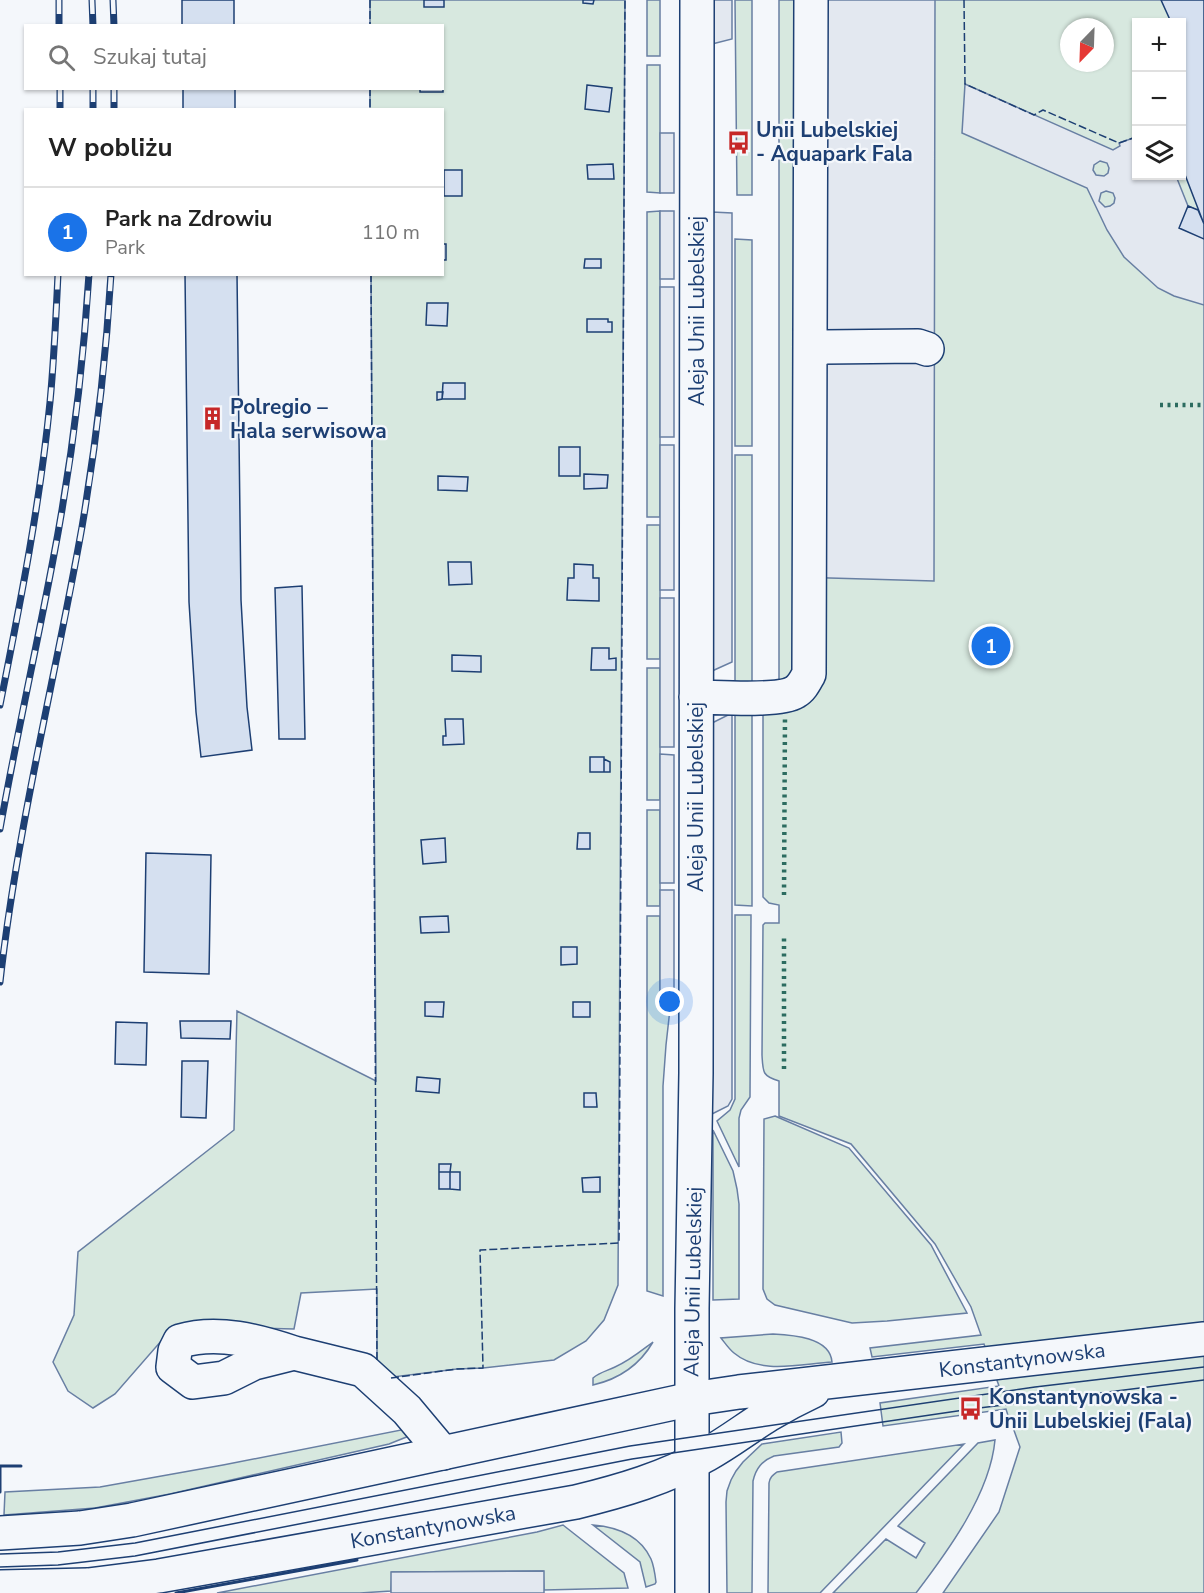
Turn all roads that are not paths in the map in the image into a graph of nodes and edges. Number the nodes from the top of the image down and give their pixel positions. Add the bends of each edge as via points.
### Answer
1 (697, 0) edge
2 (811, 0) edge
3 (927, 349) dead end
4 (810, 358) junction
5 (696, 697) junction
6 (1204, 1339) edge
7 (294, 1353) dead end
8 (840, 1381) junction
9 (692, 1399) junction
10 (443, 1453) junction
11 (692, 1463) junction
12 (0, 1533) edge
13 (0, 1587) edge
14 (692, 1593) edge

1 - 5 main road, Aleja Unii Lubelskiej
2 - 4 main road
3 - 4 main road via 824,348
4 - 5 main road via 809,674 797,691 788,696
5 - 9 main road, Aleja Unii Lubelskiej
6 - 8 main road, Konstantynowska
7 - 10 main road via 363,1370 407,1410
8 - 9 main road, Konstantynowska
8 - 11 main road, Konstantynowska via 789,1403
9 - 10 main road, Konstantynowska
9 - 11 main road, Aleja Unii Lubelskiej
10 - 12 main road, Konstantynowska via 132,1520
11 - 13 main road, Konstantynowska via 639,1485 576,1502 159,1576 88,1585
11 - 14 main road, Aleja Unii Lubelskiej

